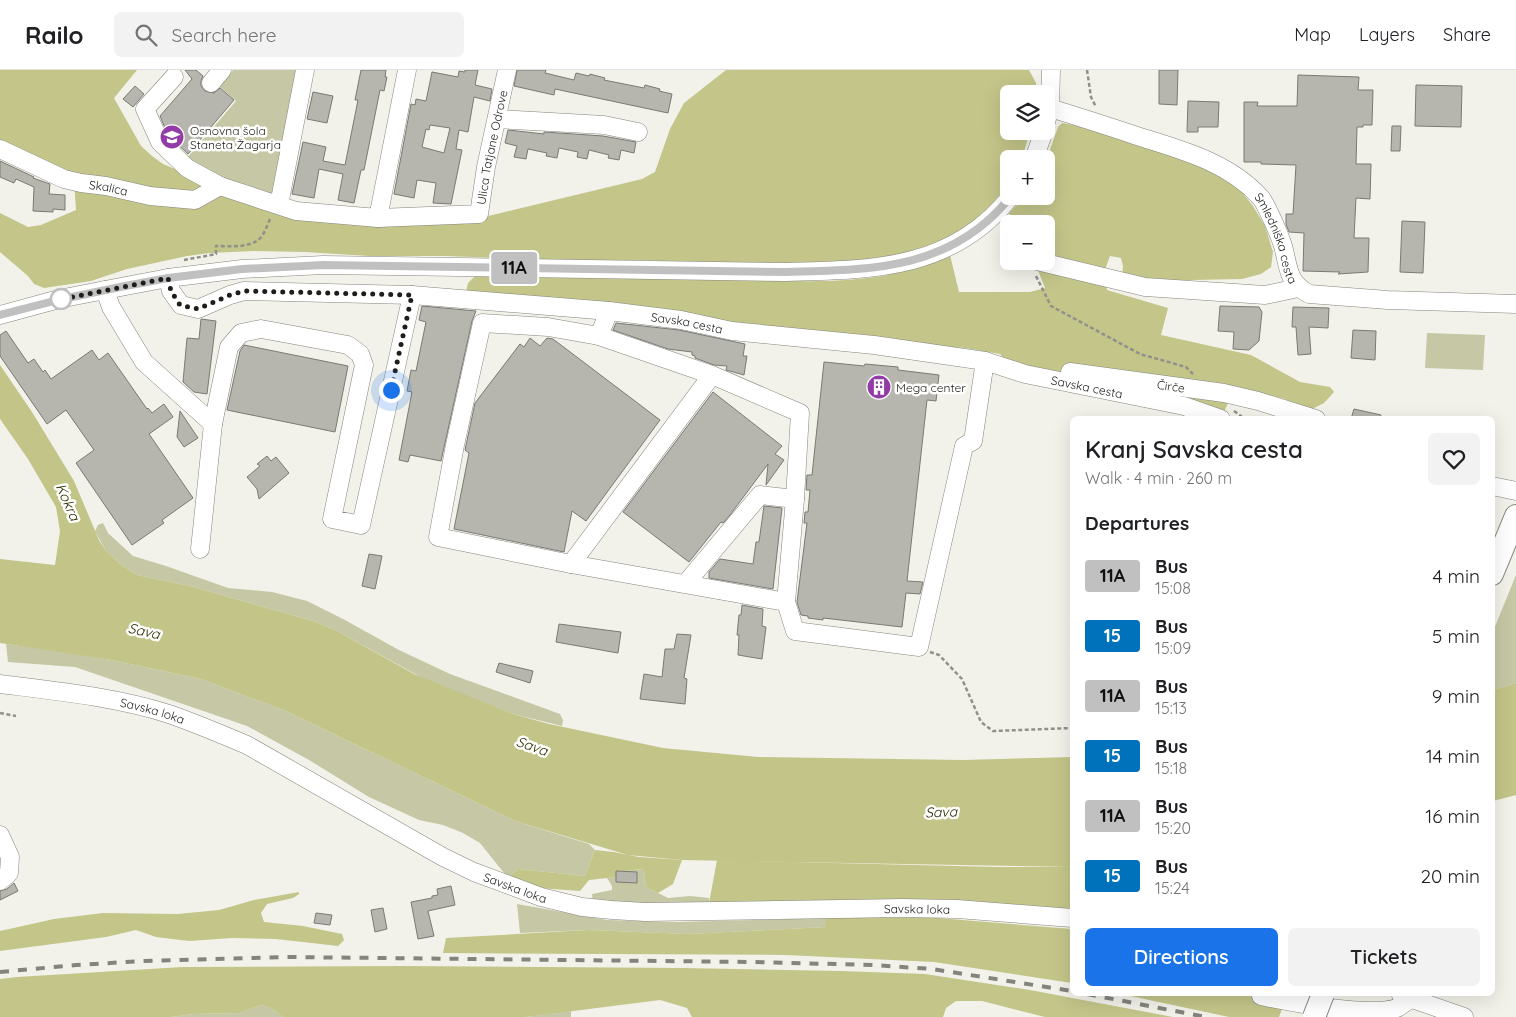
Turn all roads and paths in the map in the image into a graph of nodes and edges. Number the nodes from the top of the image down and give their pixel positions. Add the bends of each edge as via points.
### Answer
1 (305, 70) edge
2 (407, 70) edge
3 (507, 70) edge
4 (1051, 70) edge
5 (1087, 70) edge
6 (174, 77) dead end
7 (1050, 85) edge
8 (1055, 116) edge
9 (497, 119) junction
10 (1109, 126) junction
11 (638, 132) dead end
12 (0, 149) edge
13 (220, 186) junction
14 (279, 205) junction
15 (1002, 205) edge
16 (378, 218) junction
17 (178, 261) dead end
18 (1037, 270) edge
19 (1055, 270) edge
20 (168, 278) junction
21 (1298, 288) junction
22 (105, 290) junction
23 (412, 295) junction
24 (1516, 304) edge
25 (609, 311) junction
26 (0, 315) edge
27 (600, 336) junction
28 (985, 362) junction
29 (1025, 374) junction
30 (712, 376) junction
31 (1212, 392) junction
32 (1227, 414) edge
33 (1306, 416) edge
34 (213, 424) junction
35 (1495, 487) edge
36 (1516, 491) edge
37 (795, 499) junction
38 (1516, 516) edge
39 (200, 550) dead end
40 (571, 564) junction
41 (1495, 567) edge
42 (686, 583) junction
43 (786, 602) junction
44 (919, 647) junction
45 (0, 684) edge
46 (0, 713) edge
47 (16, 716) dead end
48 (1070, 728) edge
49 (0, 835) edge
50 (0, 881) edge
51 (1070, 918) edge
52 (1261, 996) dead end
53 (1322, 996) edge
54 (1404, 997) edge
55 (1314, 1017) edge
56 (1464, 1017) edge

1 - 14 street
2 - 16 street
3 - 9 street, Ulica Tatjane Odrove
4 - 7 street
5 - 10 path via 1091,98
6 - 13 street, Ulica Tatjane Odrove via 145,109 160,142 187,168
8 - 10 street, Smledniška cesta
9 - 11 street via 604,125
9 - 16 street, Ulica Tatjane Odrove via 479,214
10 - 21 street, Smledniška cesta via 1188,152 1238,177 1262,200 1282,244 1290,276
12 - 13 street, Skalica via 64,179 150,196 195,200
13 - 14 street, Ulica Tatjane Odrove
14 - 16 street, Ulica Tatjane Odrove via 296,211
14 - 17 path via 256,241 240,246 216,246 216,254
15 - 20 street via 981,227 941,250 894,265 852,270 786,272 323,265 242,269
18 - 31 path via 1051,306 1140,354 1186,367
19 - 21 street via 1145,287 1265,295
20 - 22 street
20 - 23 street, Savska cesta via 171,291 180,305 198,309 244,291
21 - 24 street, Smledniška cesta via 1309,294 1388,300
22 - 26 street
22 - 34 street via 111,307 144,362
23 - 25 street, Savska cesta
23 - 34 street via 361,525 332,519 364,365 360,354 348,345 261,329 241,333 229,347
25 - 27 street
25 - 28 street, Savska cesta via 681,320 732,331 874,345
27 - 30 street
27 - 40 street via 548,327 482,323 438,537
28 - 29 street, Savska cesta
28 - 44 street via 973,441 964,446
29 - 31 street, Čirče via 1055,370
29 - 32 street, Savska cesta
30 - 37 street via 800,413
30 - 40 street
31 - 33 street, Čirče via 1258,401
34 - 39 street
35 - 36 street
37 - 42 street via 760,495
37 - 43 street
38 - 41 main road
40 - 42 street
42 - 43 street via 703,589
43 - 44 street via 795,631
44 - 48 path via 939,655 962,678 981,722 993,731
45 - 51 street, Savska loka via 138,706 213,730 247,745 474,872 541,897 574,905 645,912 957,909
46 - 47 path
49 - 50 street via 10,856 9,872
52 - 54 street via 1350,1012 1379,1012 1396,1008
53 - 55 main road, bridge
54 - 56 street

